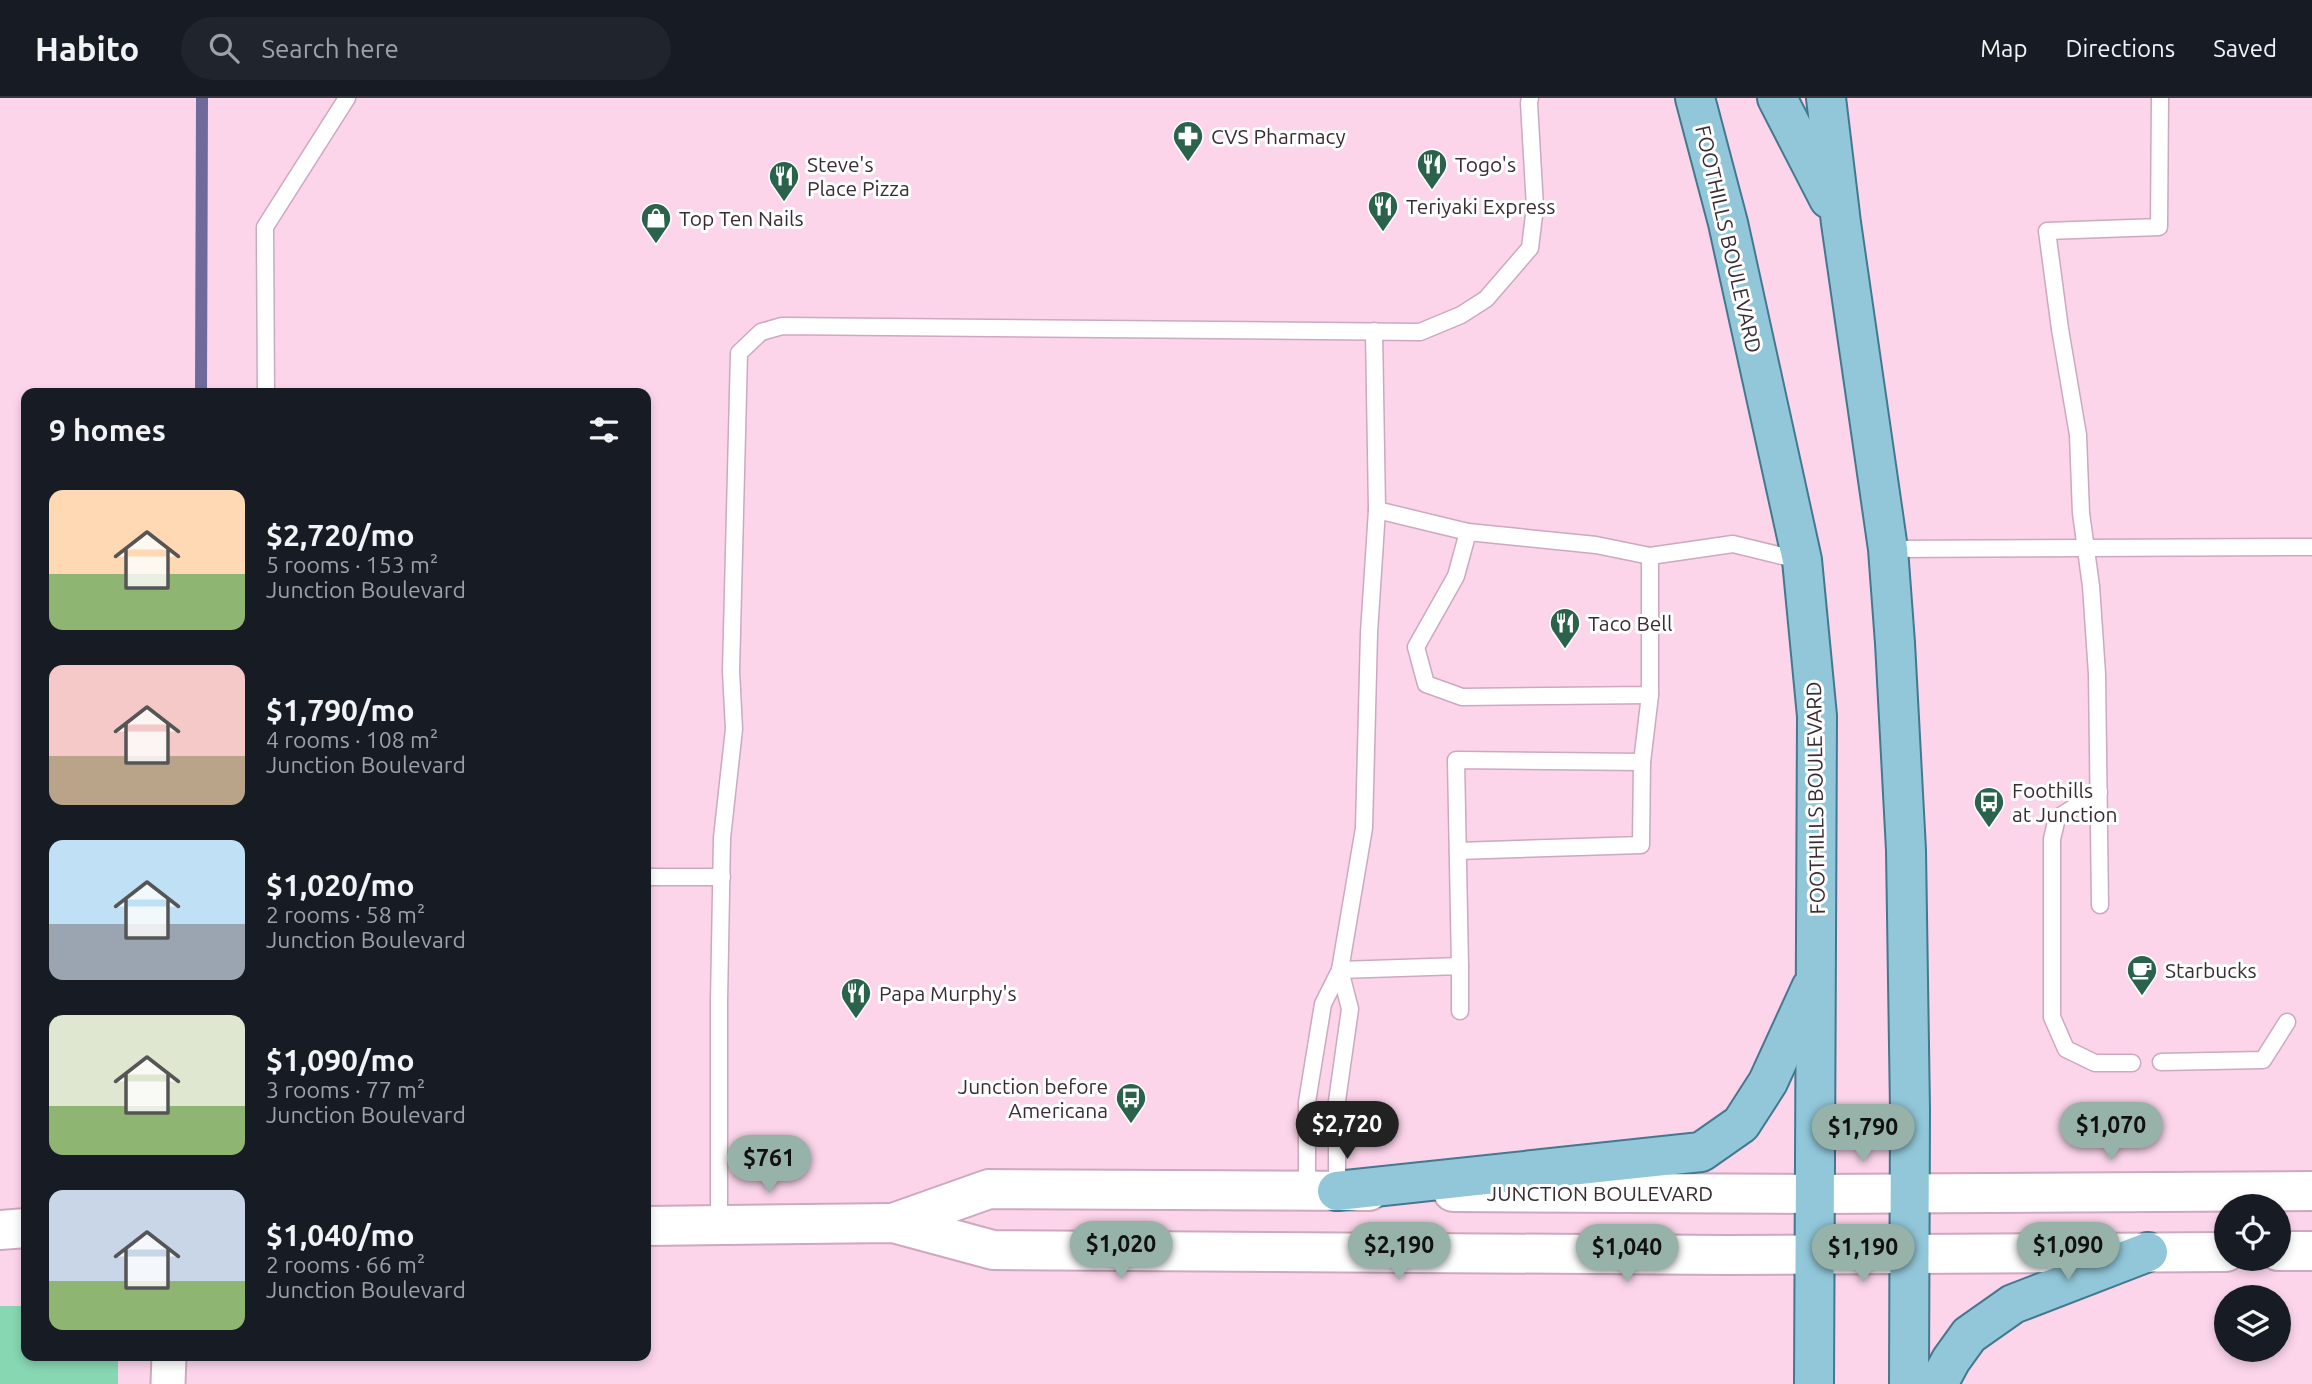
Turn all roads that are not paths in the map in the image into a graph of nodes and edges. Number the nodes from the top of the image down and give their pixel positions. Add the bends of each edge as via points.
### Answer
1 (347, 98) edge
2 (1530, 98) edge
3 (1695, 98) edge
4 (1777, 98) edge
5 (1826, 98) edge
6 (2160, 98) edge
7 (1841, 223) junction
8 (1374, 331) junction
9 (266, 388) edge
10 (1377, 510) junction
11 (1468, 532) junction
12 (2086, 547) junction
13 (2312, 547) edge
14 (1888, 549) junction
15 (1650, 556) junction
16 (1802, 560) junction
17 (1650, 695) junction
18 (1642, 762) junction
19 (2099, 792) junction
20 (1458, 851) junction
21 (651, 877) edge
22 (722, 877) junction
23 (2100, 905) dead end
24 (1460, 966) junction
25 (1340, 970) junction
26 (1816, 975) junction
27 (1460, 1012) dead end
28 (2287, 1022) dead end
29 (2161, 1062) dead end
30 (2132, 1063) dead end
31 (1322, 1191) junction
32 (2312, 1191) edge
33 (1910, 1193) junction
34 (1816, 1194) junction
35 (893, 1223) junction
36 (651, 1226) edge
37 (719, 1226) junction
38 (21, 1228) edge
39 (0, 1230) edge
40 (2291, 1251) edge
41 (2312, 1251) edge
42 (2148, 1252) junction
43 (2214, 1252) edge
44 (1815, 1254) junction
45 (1910, 1254) junction
46 (169, 1361) edge
47 (169, 1384) edge
48 (1814, 1384) edge
49 (1909, 1384) edge
50 (1938, 1384) edge

1 - 9 lane via 265,227
2 - 8 lane via 1535,207 1530,248 1486,299 1461,315 1420,332
3 - 16 main road, FOOTHILLS BOULEVARD via 1728,223
4 - 7 main road
5 - 7 main road
6 - 12 lane via 2159,227 2047,231 2078,435
7 - 14 main road
8 - 10 lane
8 - 22 lane via 782,326 761,332 739,354 731,671 734,729
10 - 11 lane
10 - 25 lane via 1364,828
11 - 15 lane via 1596,545
11 - 17 lane via 1456,576 1416,647 1426,684 1462,697
12 - 13 lane
12 - 14 lane
12 - 19 lane via 2097,674
14 - 33 main road via 1906,850
15 - 16 lane via 1733,544
15 - 17 lane
16 - 26 main road, FOOTHILLS BOULEVARD via 1817,716
17 - 18 lane
18 - 20 lane via 1641,845
18 - 20 lane via 1456,760
19 - 23 lane
19 - 30 lane via 2057,818 2052,839 2052,1017 2066,1049 2095,1063
20 - 24 lane
21 - 22 lane
22 - 37 lane
24 - 25 lane
24 - 27 lane
25 - 31 lane via 1350,1009
25 - 31 lane via 1323,1004 1307,1102
26 - 31 main road via 1768,1082 1741,1124 1701,1152
26 - 34 main road, FOOTHILLS BOULEVARD
28 - 29 lane via 2263,1060
31 - 34 main road, JUNCTION BOULEVARD
31 - 35 main road, JUNCTION BOULEVARD via 989,1189
32 - 33 main road, JUNCTION BOULEVARD
33 - 34 main road, JUNCTION BOULEVARD
33 - 45 main road
34 - 44 main road, FOOTHILLS BOULEVARD
35 - 37 main road, JUNCTION BOULEVARD
35 - 44 main road, JUNCTION BOULEVARD via 993,1250
36 - 37 main road, JUNCTION BOULEVARD
38 - 39 main road
40 - 41 main road
42 - 43 main road, JUNCTION BOULEVARD
42 - 45 main road, JUNCTION BOULEVARD
42 - 50 main road via 2012,1304 1969,1335
44 - 45 main road, JUNCTION BOULEVARD
44 - 48 main road, FOOTHILLS BOULEVARD
45 - 49 main road
46 - 47 street

